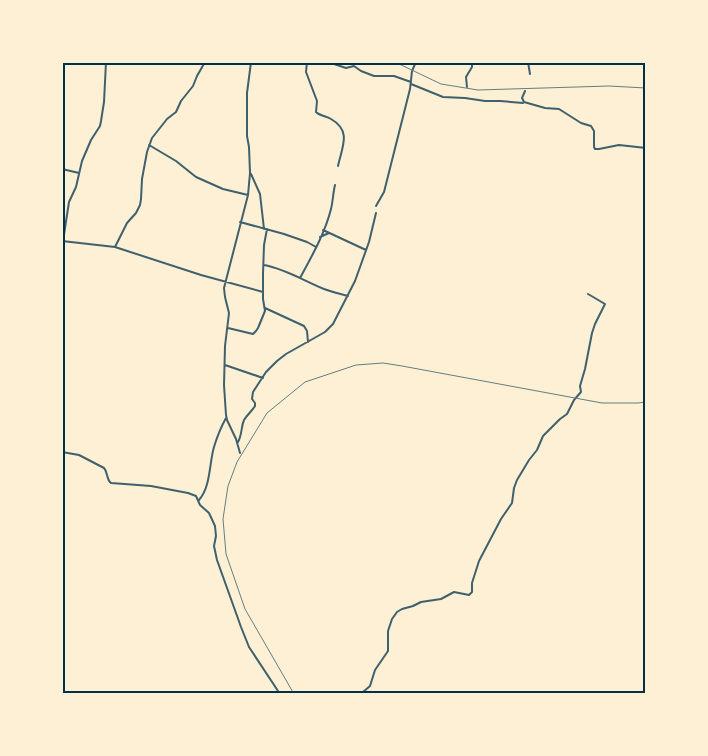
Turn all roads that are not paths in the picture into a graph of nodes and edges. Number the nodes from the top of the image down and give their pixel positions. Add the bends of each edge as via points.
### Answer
1 (106, 62) edge
2 (205, 62) edge
3 (251, 62) edge
4 (307, 62) edge
5 (328, 62) edge
6 (416, 62) edge
7 (472, 62) edge
8 (528, 62) edge
9 (530, 74) dead end
10 (411, 83) junction
11 (467, 87) dead end
12 (525, 91) dead end
13 (523, 103) dead end
14 (149, 145) junction
15 (646, 148) edge
16 (338, 166) dead end
17 (62, 169) edge
18 (79, 173) junction
19 (250, 173) junction
20 (335, 185) dead end
21 (248, 195) junction
22 (376, 206) dead end
23 (376, 213) dead end
24 (240, 222) junction
25 (265, 229) junction
26 (323, 230) junction
27 (330, 233) junction
28 (320, 237) junction
29 (63, 241) edge
30 (316, 247) junction
31 (115, 248) junction
32 (366, 250) junction
33 (264, 265) junction
34 (300, 278) junction
35 (226, 282) junction
36 (263, 292) junction
37 (588, 294) dead end
38 (348, 296) junction
39 (265, 308) junction
40 (228, 328) junction
41 (308, 342) junction
42 (225, 365) junction
43 (263, 378) junction
44 (226, 418) junction
45 (238, 443) junction
46 (62, 452) edge
47 (240, 453) dead end
48 (198, 500) junction
49 (280, 694) edge
50 (358, 694) edge

1 - 18 street via 100,126 84,153
2 - 14 street via 176,112
3 - 19 street via 247,100
4 - 16 street via 306,72 317,102 316,112 339,125 344,133
5 - 10 street via 346,68 354,66 374,76 394,76
6 - 10 street
7 - 11 street via 466,77
8 - 9 street
10 - 13 street via 443,97
10 - 22 street via 384,192
12 - 15 street via 524,102 559,109 590,126 594,131 595,149 619,145
14 - 21 street via 196,177 223,189
14 - 31 street via 140,205
17 - 18 street
18 - 29 street via 69,202
19 - 21 street
19 - 25 street via 260,194
20 - 26 street
21 - 24 street
23 - 32 street
24 - 25 street
24 - 35 street
25 - 30 street
25 - 33 street
26 - 27 street
26 - 28 street
27 - 28 street
27 - 32 street
28 - 30 street
29 - 31 street
30 - 34 street
31 - 35 street
32 - 38 street
33 - 34 street
33 - 36 street
34 - 38 street
35 - 36 street
35 - 40 street via 224,297 229,313
36 - 39 street
37 - 50 street via 605,304 592,333 581,392 567,414 542,438 517,480 512,503 479,561 471,593 454,592 397,612 388,631 388,651 375,670 370,686
38 - 41 street via 333,324
39 - 40 street via 254,333
39 - 41 street via 304,326
40 - 42 street via 224,346
41 - 43 street via 281,358
42 - 43 street
42 - 44 street
43 - 45 street via 253,392 255,406 244,419
44 - 45 street
44 - 48 street via 215,443 206,485
45 - 47 street
46 - 48 street via 79,455 104,468 110,483 188,493
48 - 49 street via 215,526 217,560 238,622

